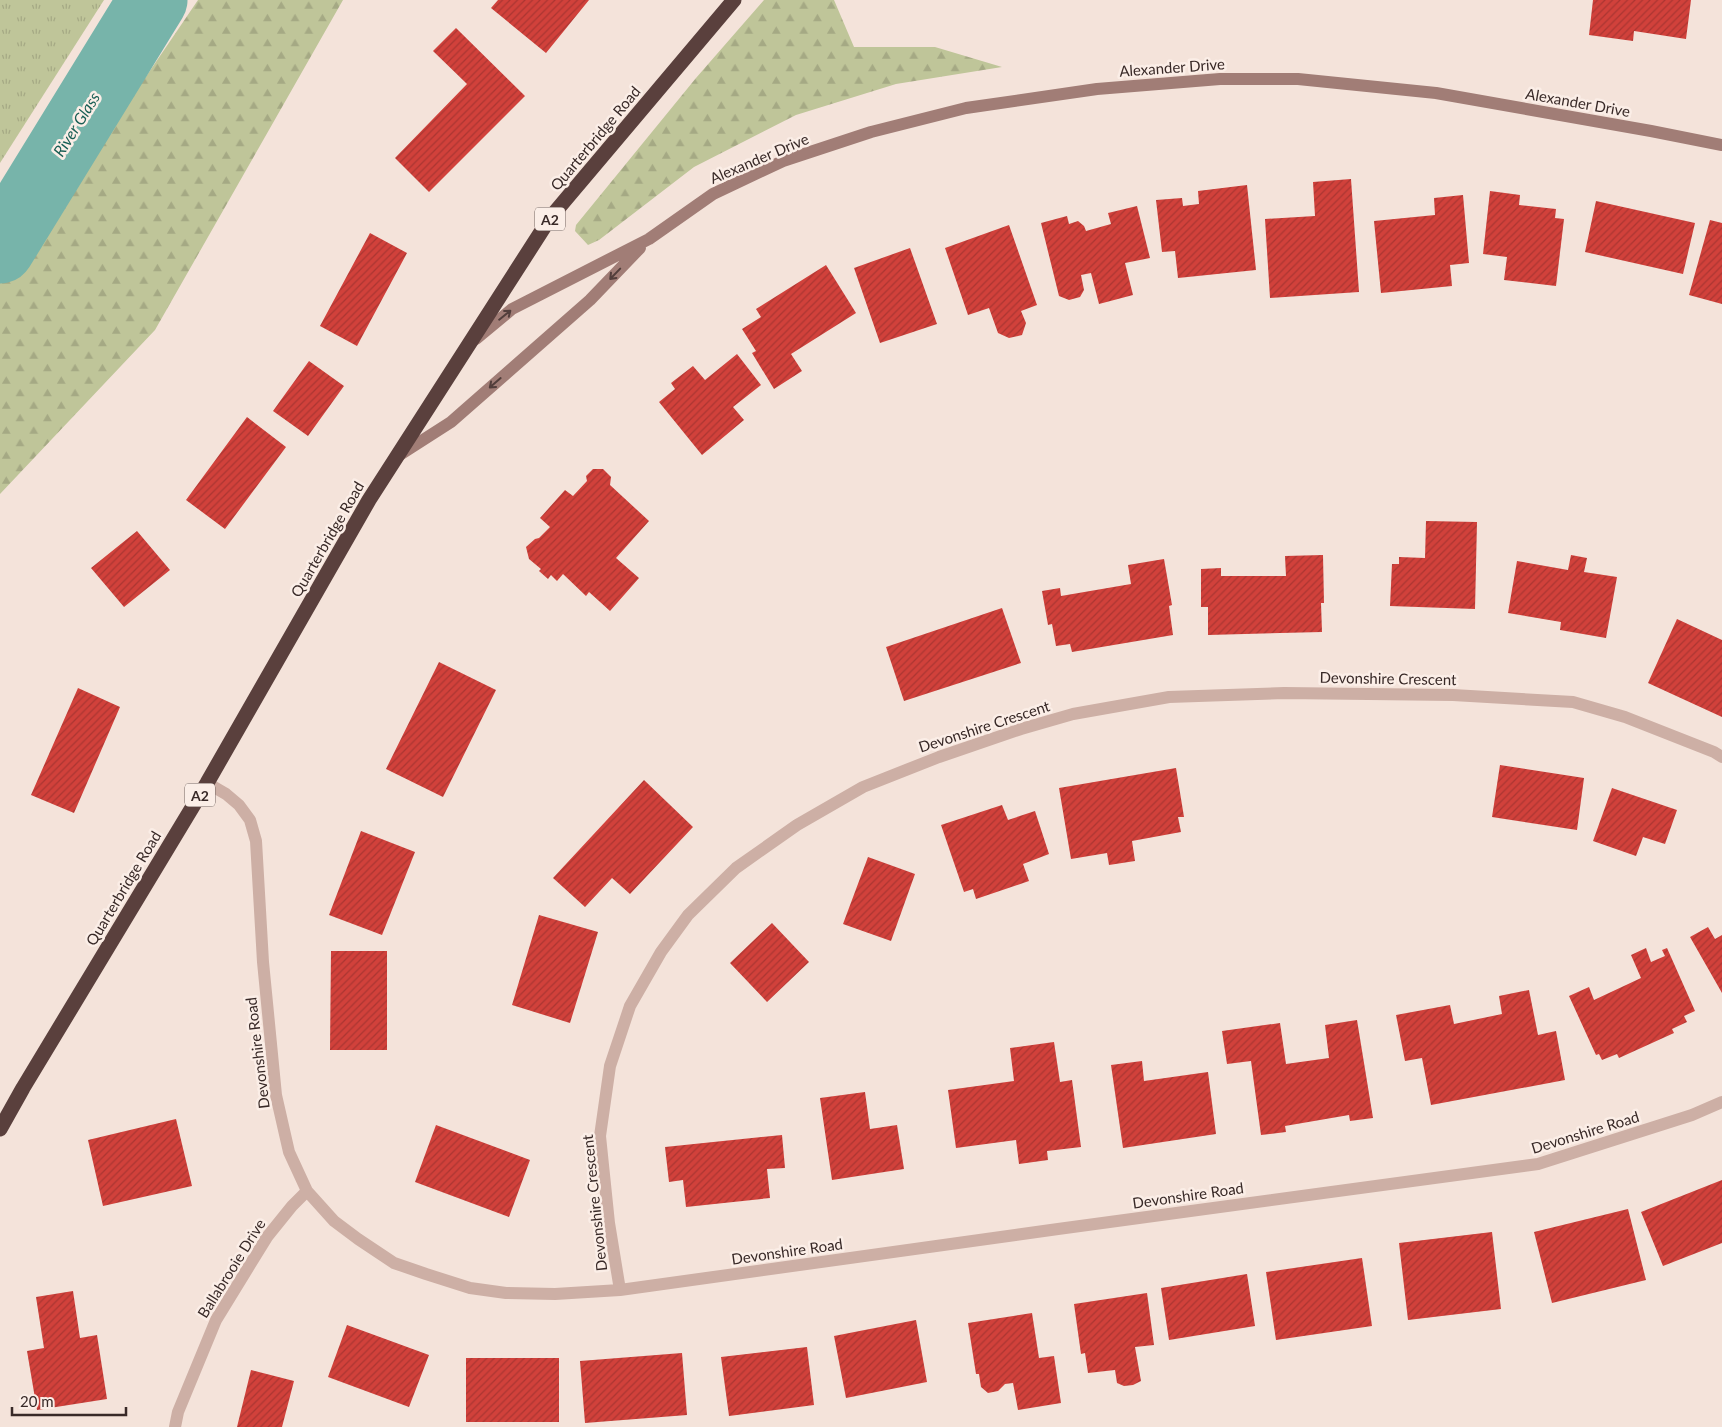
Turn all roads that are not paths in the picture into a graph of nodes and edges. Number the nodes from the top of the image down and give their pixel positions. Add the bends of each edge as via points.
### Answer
1 (734, 0) edge
2 (1722, 145) edge
3 (649, 239) junction
4 (468, 346) junction
5 (395, 458) junction
6 (1722, 757) edge
7 (207, 783) junction
8 (1722, 1102) edge
9 (0, 1129) edge
10 (307, 1191) junction
11 (620, 1290) junction
12 (175, 1427) edge

1 - 4 highway, Quarterbridge Road / A2 via 550,218
2 - 3 main road, Alexander Drive via 1436,93 1298,79 1220,79 1097,89 966,108 871,132 783,161 713,194
4 -> 3 main road, Alexander Drive via 512,309
3 -> 5 main road, Alexander Drive via 590,300 451,422
4 - 5 highway, Quarterbridge Road / A2
5 - 7 highway, Quarterbridge Road / A2
6 - 11 street, Devonshire Crescent via 1625,717 1573,702 1453,695 1284,693 1178,697 1073,714 939,757 863,786 797,825 736,868 688,915 661,952 630,1006 610,1066 600,1136
7 - 9 highway, Quarterbridge Road / A2
7 - 10 street, Devonshire Road via 240,805 250,820 256,841 263,962 276,1095 290,1152
8 - 11 street, Devonshire Road via 1692,1115 1538,1164
10 - 11 street, Devonshire Road via 334,1221 394,1263 444,1280 506,1293
10 - 12 street, Ballabrooie Drive via 267,1237 216,1320 178,1412

